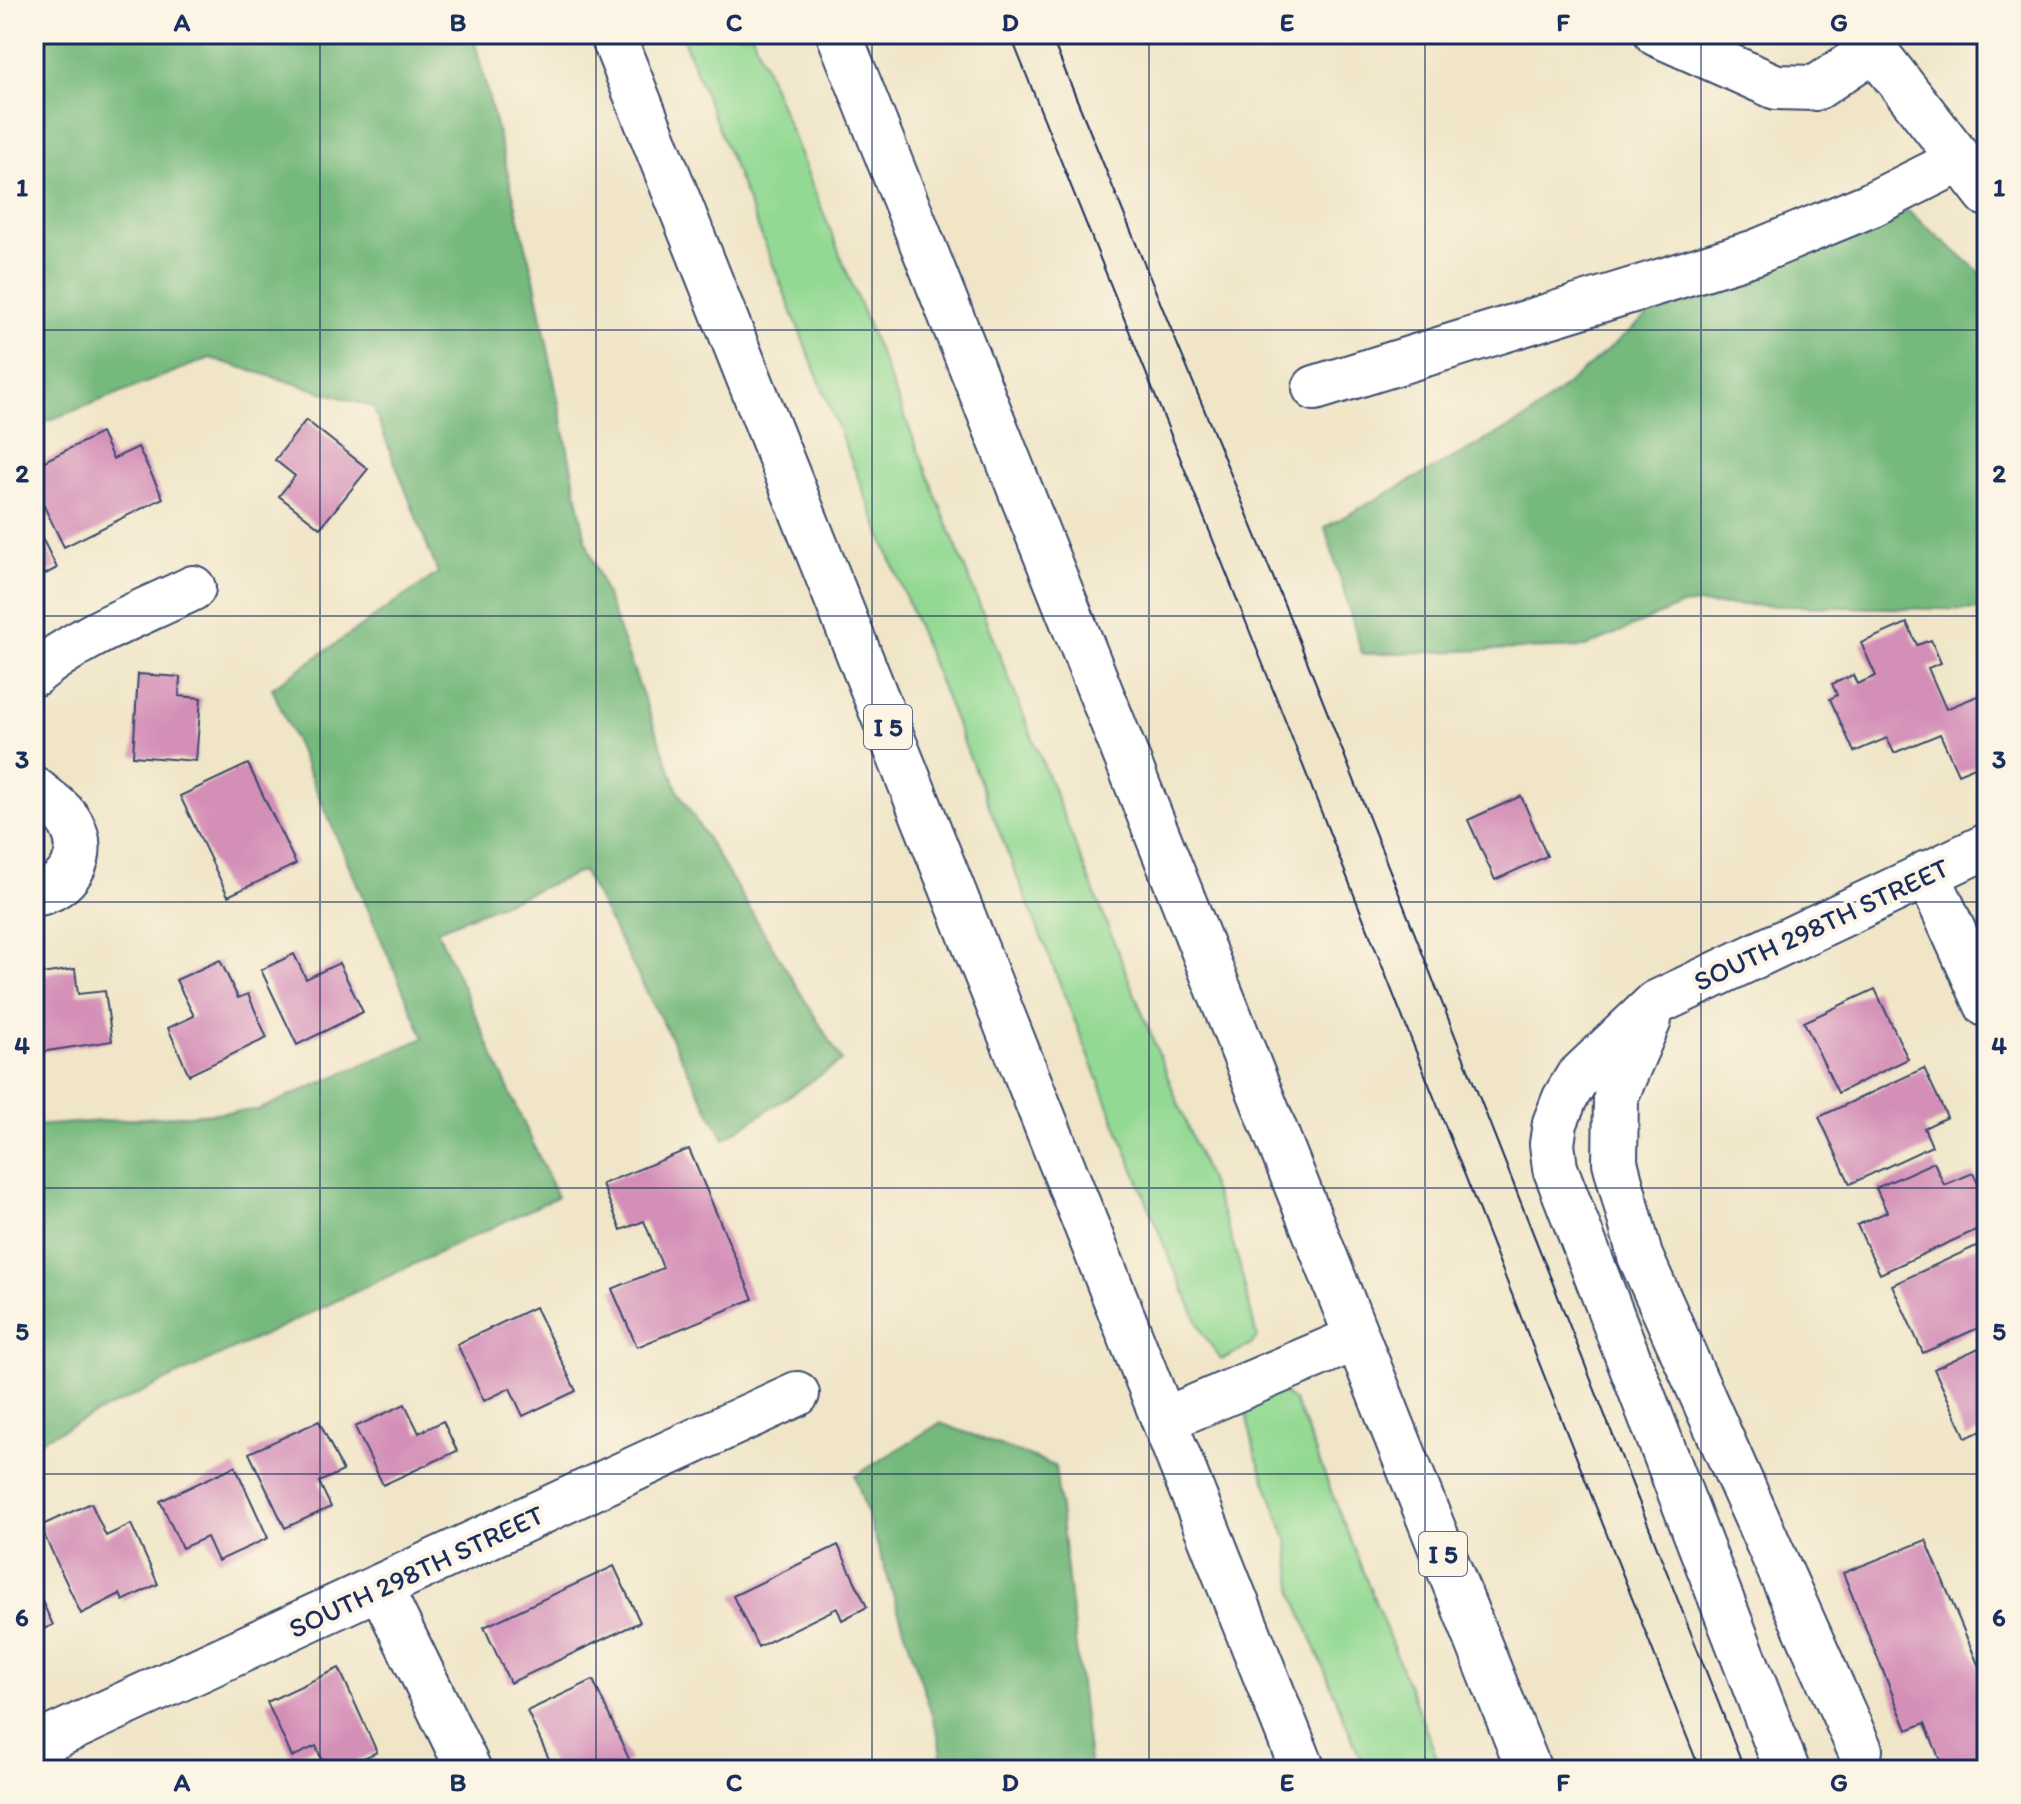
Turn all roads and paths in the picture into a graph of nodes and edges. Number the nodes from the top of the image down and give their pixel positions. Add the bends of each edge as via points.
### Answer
1 (612, 34) edge
2 (839, 34) edge
3 (1657, 34) edge
4 (1868, 42) edge
5 (1960, 160) junction
6 (1987, 194) edge
7 (1315, 388) dead end
8 (193, 588) dead end
9 (34, 674) edge
10 (34, 789) edge
11 (1987, 846) edge
12 (1927, 873) junction
13 (34, 894) edge
14 (1656, 1003) junction
15 (1987, 1005) edge
16 (1357, 1338) junction
17 (797, 1394) dead end
18 (1164, 1420) junction
19 (380, 1587) junction
20 (34, 1746) edge
21 (1860, 1750) dead end
22 (469, 1770) edge
23 (1303, 1770) edge
24 (1529, 1770) edge
25 (1787, 1770) edge

1 - 18 main road, I 5
2 - 16 main road, I 5
3 - 4 main road via 1776,87 1816,88
4 - 5 main road
5 - 6 main road
5 - 7 main road via 1870,205 1756,252
8 - 9 main road via 96,635
10 - 13 main road via 70,822 78,851 65,879
11 - 12 main road, SOUTH 298TH STREET
12 - 14 main road, SOUTH 298TH STREET
12 - 15 main road
14 - 21 main road via 1616,1096 1615,1162 1640,1256
14 - 25 main road, SOUTH 298TH STREET via 1577,1078 1555,1123 1555,1168
16 - 18 main road
16 - 24 main road, I 5
17 - 19 main road, SOUTH 298TH STREET
18 - 23 main road, I 5
19 - 20 main road, SOUTH 298TH STREET
19 - 22 main road

